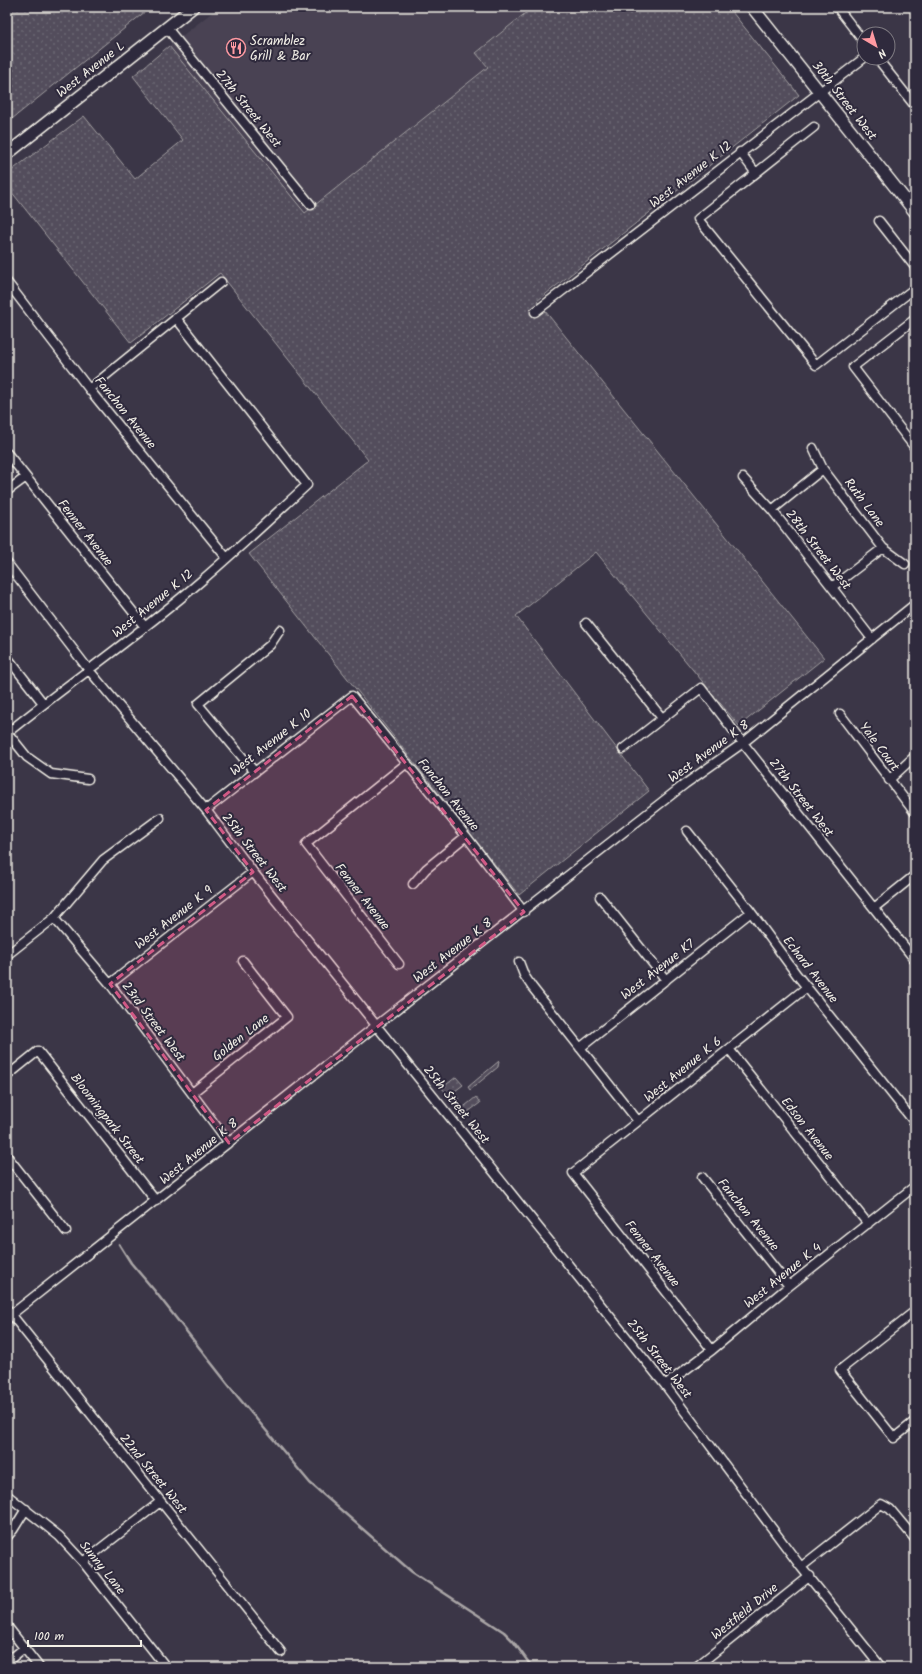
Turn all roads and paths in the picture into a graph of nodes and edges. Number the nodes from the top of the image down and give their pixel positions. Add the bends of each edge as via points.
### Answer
1 (193, 7) edge
2 (752, 7) edge
3 (837, 7) edge
4 (167, 28) junction
5 (856, 32) edge
6 (856, 64) edge
7 (883, 66) edge
8 (819, 92) junction
9 (915, 106) edge
10 (814, 127) dead end
11 (740, 152) junction
12 (7, 154) edge
13 (755, 172) junction
14 (311, 205) dead end
15 (915, 212) edge
16 (879, 221) dead end
17 (915, 266) edge
18 (7, 282) edge
19 (221, 282) dead end
20 (915, 288) edge
21 (535, 312) dead end
22 (176, 318) junction
23 (915, 319) edge
24 (89, 388) junction
25 (812, 448) dead end
26 (915, 448) edge
27 (7, 453) edge
28 (823, 469) junction
29 (26, 477) junction
30 (743, 478) dead end
31 (7, 492) edge
32 (772, 510) junction
33 (883, 548) junction
34 (226, 558) junction
35 (7, 563) edge
36 (905, 564) dead end
37 (832, 587) junction
38 (915, 604) edge
39 (586, 623) dead end
40 (145, 627) junction
41 (280, 630) dead end
42 (872, 639) junction
43 (7, 657) edge
44 (89, 670) junction
45 (352, 696) joint
46 (43, 703) junction
47 (840, 714) dead end
48 (662, 718) junction
49 (7, 732) edge
50 (743, 743) junction
51 (623, 749) dead end
52 (915, 756) edge
53 (407, 763) junction
54 (254, 771) junction
55 (88, 779) dead end
56 (889, 780) junction
57 (206, 810) junction
58 (915, 813) edge
59 (160, 818) dead end
60 (686, 831) dead end
61 (466, 836) junction
62 (253, 872) junction
63 (915, 875) edge
64 (413, 884) dead end
65 (600, 897) dead end
66 (874, 908) junction
67 (524, 912) junction
68 (752, 912) junction
69 (54, 918) junction
70 (7, 955) edge
71 (915, 960) edge
72 (243, 962) dead end
73 (519, 962) dead end
74 (399, 964) dead end
75 (666, 980) junction
76 (110, 984) junction
77 (807, 986) junction
78 (377, 1025) junction
79 (580, 1048) junction
80 (729, 1049) junction
81 (7, 1076) edge
82 (192, 1093) junction
83 (638, 1121) junction
84 (915, 1123) edge
85 (229, 1143) junction
86 (7, 1156) edge
87 (573, 1173) joint
88 (702, 1177) dead end
89 (915, 1186) edge
90 (156, 1201) junction
91 (868, 1224) junction
92 (66, 1231) dead end
93 (789, 1286) junction
94 (915, 1311) edge
95 (8, 1314) edge
96 (712, 1350) junction
97 (665, 1385) junction
98 (915, 1421) edge
99 (7, 1495) edge
100 (160, 1502) junction
101 (26, 1509) junction
102 (7, 1537) edge
103 (915, 1539) edge
104 (83, 1562) junction
105 (802, 1567) junction
106 (810, 1576) junction
107 (7, 1626) edge
108 (24, 1648) junction
109 (281, 1652) dead end
110 (7, 1662) edge
111 (39, 1667) edge
112 (166, 1667) edge
113 (696, 1667) edge
114 (881, 1667) edge

1 - 4 main road, West Avenue L
2 - 8 main road, 30th Street West
3 - 5 street
4 - 12 main road, West Avenue L
4 - 14 street, 27th Street West
6 - 8 street, West Avenue K 12
7 - 9 street
8 - 11 street, West Avenue K 12
8 - 15 main road, 30th Street West
10 - 13 street
11 - 13 street
11 - 21 street, West Avenue K 12
13 - 20 street via 698,218 816,365
16 - 17 street
18 - 24 street, Fanchon Avenue
19 - 22 street
22 - 24 street
22 - 34 street, West Avenue K 12 via 307,485
23 - 26 street via 853,368
24 - 34 street, Fanchon Avenue
25 - 28 street, Ruth Lane
27 - 29 street, Fenner Avenue
28 - 32 street
28 - 33 street, Ruth Lane
29 - 31 street
29 - 40 street, Fenner Avenue
30 - 32 street, 28th Street West
32 - 37 street, 28th Street West
33 - 36 street, Ruth Lane
33 - 37 street
34 - 40 street, West Avenue K 12
35 - 44 street, 25th Street West
37 - 42 street, 28th Street West
38 - 42 street, West Avenue K 8
39 - 48 street
40 - 44 street, West Avenue K 12
41 - 54 street via 270,645 198,704
42 - 50 street, West Avenue K 8
43 - 46 street
44 - 46 street, West Avenue K 12
44 - 57 street, 25th Street West
45 - 53 street, Fanchon Avenue
45 - 54 street, West Avenue K 10
46 - 49 street, West Avenue K 12
47 - 56 street, Yale Court
48 - 50 street, 27th Street West via 702,688
48 - 51 street
49 - 55 street via 27,758 51,774
50 - 66 street, 27th Street West
50 - 67 street, West Avenue K 8 via 684,784
52 - 56 street
53 - 61 street, Fanchon Avenue
53 - 74 street, Fenner Avenue via 306,844
54 - 57 street, West Avenue K 10
56 - 58 street, Yale Court
57 - 62 street, 25th Street West
59 - 69 street via 103,860
60 - 68 street, Echard Avenue
61 - 64 street
61 - 67 street, Fanchon Avenue
62 - 76 street, West Avenue K 9
62 - 78 street, 25th Street West
63 - 66 street
65 - 75 street
66 - 71 street, 27th Street West
67 - 78 street, West Avenue K 8
68 - 75 street, West Avenue K7
68 - 77 street, Echard Avenue
69 - 70 street
69 - 76 street, 23rd Street West
72 - 82 street, Golden Lane via 287,1017
73 - 79 street via 532,987
75 - 79 street, West Avenue K7
76 - 82 street, 23rd Street West
77 - 80 street, West Avenue K 6
77 - 84 street, Echard Avenue
78 - 85 street, West Avenue K 8
78 - 97 street, 25th Street West
79 - 83 street
80 - 83 street, West Avenue K 6
80 - 91 street, Edson Avenue
81 - 90 street, Bloomingpark Street via 38,1051
82 - 85 street, 23rd Street West
83 - 87 street, West Avenue K 6
85 - 90 street, West Avenue K 8
86 - 92 street
87 - 96 street, Fenner Avenue
88 - 93 street, Fanchon Avenue
89 - 91 street, West Avenue K 4
90 - 95 street, West Avenue K 8
91 - 93 street, West Avenue K 4
93 - 96 street, West Avenue K 4
94 - 98 street via 840,1370 894,1438
95 - 100 street, 22nd Street West
96 - 97 street, West Avenue K 4
97 - 105 street, 25th Street West
99 - 101 street, Sunny Lane
100 - 104 street
100 - 109 street, 22nd Street West
101 - 102 street
101 - 104 street, Sunny Lane via 59,1536
103 - 105 street via 890,1509 881,1504
104 - 112 street, Sunny Lane
105 - 106 street, 25th Street West
106 - 113 street, Westfield Drive
106 - 114 street, 25th Street West
107 - 108 street
108 - 110 street
108 - 111 street

